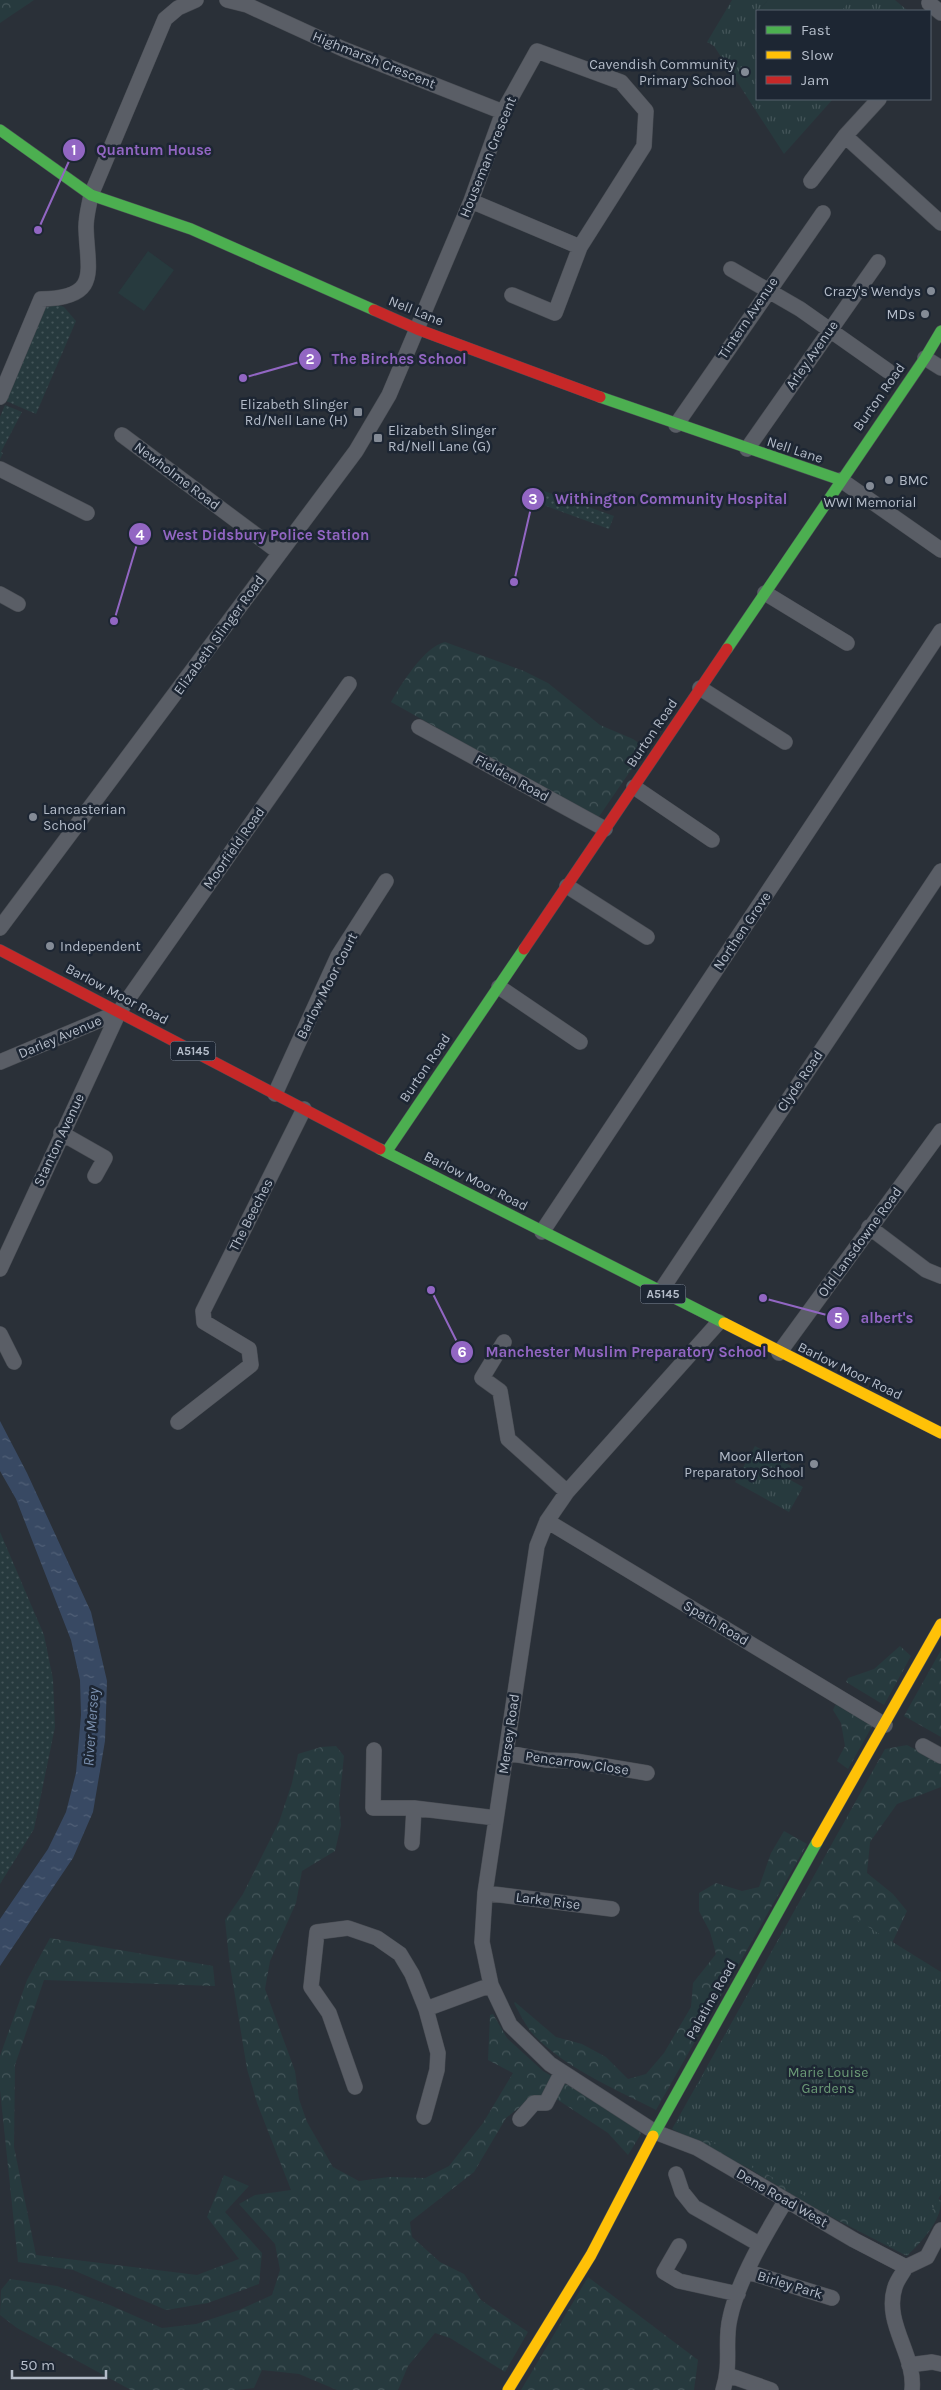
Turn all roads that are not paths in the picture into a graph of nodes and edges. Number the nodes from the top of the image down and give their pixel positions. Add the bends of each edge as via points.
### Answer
1 (196, 0) edge
2 (227, 0) edge
3 (248, 2) edge
4 (929, 3) dead end
5 (941, 13) edge
6 (878, 100) edge
7 (503, 112) junction
8 (0, 130) edge
9 (845, 136) junction
10 (810, 180) dead end
11 (90, 196) junction
12 (471, 201) junction
13 (823, 213) dead end
14 (941, 223) edge
15 (580, 247) junction
16 (878, 262) dead end
17 (731, 268) dead end
18 (768, 289) junction
19 (512, 295) dead end
20 (417, 329) junction
21 (830, 329) junction
22 (941, 331) edge
23 (926, 358) junction
24 (941, 368) edge
25 (888, 371) dead end
26 (0, 397) edge
27 (676, 425) junction
28 (122, 435) dead end
29 (747, 450) junction
30 (0, 469) edge
31 (840, 480) junction
32 (86, 513) dead end
33 (941, 550) edge
34 (280, 553) junction
35 (765, 593) junction
36 (0, 594) edge
37 (18, 604) dead end
38 (941, 631) edge
39 (847, 643) dead end
40 (349, 684) dead end
41 (700, 688) junction
42 (419, 727) dead end
43 (785, 742) dead end
44 (634, 786) junction
45 (606, 829) junction
46 (712, 840) dead end
47 (941, 871) edge
48 (386, 881) dead end
49 (567, 886) junction
50 (0, 928) edge
51 (647, 937) dead end
52 (0, 950) edge
53 (499, 988) junction
54 (119, 1012) junction
55 (580, 1042) dead end
56 (0, 1062) edge
57 (275, 1094) junction
58 (304, 1109) junction
59 (941, 1131) edge
60 (62, 1133) junction
61 (387, 1151) junction
62 (95, 1176) dead end
63 (869, 1227) junction
64 (542, 1232) junction
65 (0, 1269) edge
66 (941, 1276) edge
67 (660, 1292) junction
68 (718, 1322) junction
69 (0, 1334) edge
70 (504, 1342) dead end
71 (779, 1352) junction
72 (14, 1362) dead end
73 (178, 1422) dead end
74 (941, 1433) edge
75 (567, 1492) junction
76 (547, 1521) junction
77 (941, 1624) edge
78 (885, 1725) junction
79 (923, 1746) dead end
80 (374, 1750) dead end
81 (508, 1754) junction
82 (941, 1756) edge
83 (646, 1773) dead end
84 (414, 1808) junction
85 (496, 1818) junction
86 (412, 1843) dead end
87 (485, 1893) junction
88 (612, 1909) dead end
89 (491, 1985) junction
90 (426, 2009) junction
91 (562, 2072) junction
92 (355, 2087) dead end
93 (424, 2117) dead end
94 (520, 2119) dead end
95 (655, 2132) junction
96 (676, 2174) dead end
97 (786, 2200) junction
98 (941, 2230) edge
99 (759, 2244) junction
100 (678, 2246) dead end
101 (906, 2267) junction
102 (748, 2272) junction
103 (738, 2294) junction
104 (832, 2298) dead end
105 (941, 2364) edge
106 (909, 2365) junction
107 (728, 2375) junction
108 (508, 2390) edge
109 (723, 2390) edge
110 (771, 2390) edge
111 (912, 2390) edge

1 - 11 street via 178,8 165,19
2 - 3 street, Highmarsh Crescent
3 - 7 street, Highmarsh Crescent via 343,49
4 - 5 street
6 - 9 street
7 - 12 street, Houseman Crescent
7 - 15 street, Houseman Crescent via 536,51 621,82 646,111 644,146
8 - 11 main road, Nell Lane
9 - 10 street
9 - 14 street
11 - 20 main road, Nell Lane via 191,229
11 - 26 street via 86,224 90,264 87,277 79,290 68,296 41,299
12 - 15 street
12 - 20 street, Houseman Crescent
13 - 18 street, Tintern Avenue
15 - 19 street, Houseman Crescent via 555,312
16 - 21 street, Arley Avenue
17 - 18 street
18 - 21 street
18 - 27 street, Tintern Avenue
20 - 27 main road, Nell Lane
20 - 34 street, Elizabeth Slinger Road via 389,394 356,451
21 - 25 street
21 - 29 street, Arley Avenue
22 - 23 main road, Burton Road
23 - 24 street
23 - 31 main road, Burton Road
27 - 29 main road, Nell Lane
28 - 34 street, Newholme Road
29 - 31 main road, Nell Lane
30 - 32 street
31 - 33 street
31 - 35 main road, Burton Road
34 - 50 street, Elizabeth Slinger Road
35 - 39 street
35 - 41 main road, Burton Road
36 - 37 street
38 - 64 street, Northen Grove
40 - 54 street, Moorfield Road
41 - 43 street
41 - 44 main road, Burton Road
42 - 45 street, Fielden Road
44 - 45 main road, Burton Road
44 - 46 street
45 - 49 main road, Burton Road
47 - 67 street, Clyde Road
48 - 57 street, Barlow Moor Court via 338,956
49 - 51 street
49 - 53 main road, Burton Road
52 - 54 main road, Barlow Moor Road / A5145
53 - 55 street
53 - 61 main road, Burton Road
54 - 56 street, Darley Avenue
54 - 57 main road, Barlow Moor Road / A5145
54 - 60 street, Stanton Avenue
57 - 58 main road, Barlow Moor Road / A5145
58 - 61 main road, Barlow Moor Road / A5145
58 - 73 street, The Beeches via 203,1311 204,1322 249,1349 251,1365
59 - 63 street, Old Lansdowne Road
60 - 62 street via 105,1158
60 - 65 street, Stanton Avenue
61 - 64 main road, Barlow Moor Road / A5145
63 - 66 street via 926,1270
63 - 71 street, Old Lansdowne Road
64 - 67 main road, Barlow Moor Road / A5145
67 - 68 main road, Barlow Moor Road / A5145
68 - 71 main road, Barlow Moor Road / A5145
68 - 75 street, Mersey Road
69 - 72 street
70 - 75 street via 482,1378 500,1391 508,1440
71 - 74 main road, Barlow Moor Road / A5145
75 - 76 street, Mersey Road
76 - 78 street, Spath Road
76 - 81 street, Mersey Road via 537,1546
77 - 78 main road, Palatine Road
78 - 95 main road, Palatine Road
79 - 82 street
80 - 84 street via 373,1808
81 - 83 street, Pencarrow Close
81 - 85 street, Mersey Road
84 - 85 street
84 - 86 street
85 - 87 street, Mersey Road
87 - 88 street, Larke Rise
87 - 89 street, Mersey Road via 482,1942
89 - 90 street
89 - 91 street, Mersey Road via 510,2025
90 - 92 street via 400,1954 377,1938 348,1928 317,1932 311,1987 329,2013
90 - 93 street via 438,2053
91 - 94 street via 546,2103 534,2103
91 - 95 street, Mersey Road
95 - 97 street, Dene Road West via 697,2148
95 - 108 main road, Palatine Road via 591,2254
96 - 99 street via 682,2192 694,2207
97 - 99 street
97 - 101 street, Dene Road West
98 - 101 street via 927,2257
99 - 102 street
100 - 103 street via 664,2272 678,2281
101 - 106 street via 895,2288 892,2314
102 - 103 street
102 - 104 street, Birley Park
103 - 107 street via 729,2318
105 - 106 street
106 - 111 street
107 - 109 street
107 - 110 street

